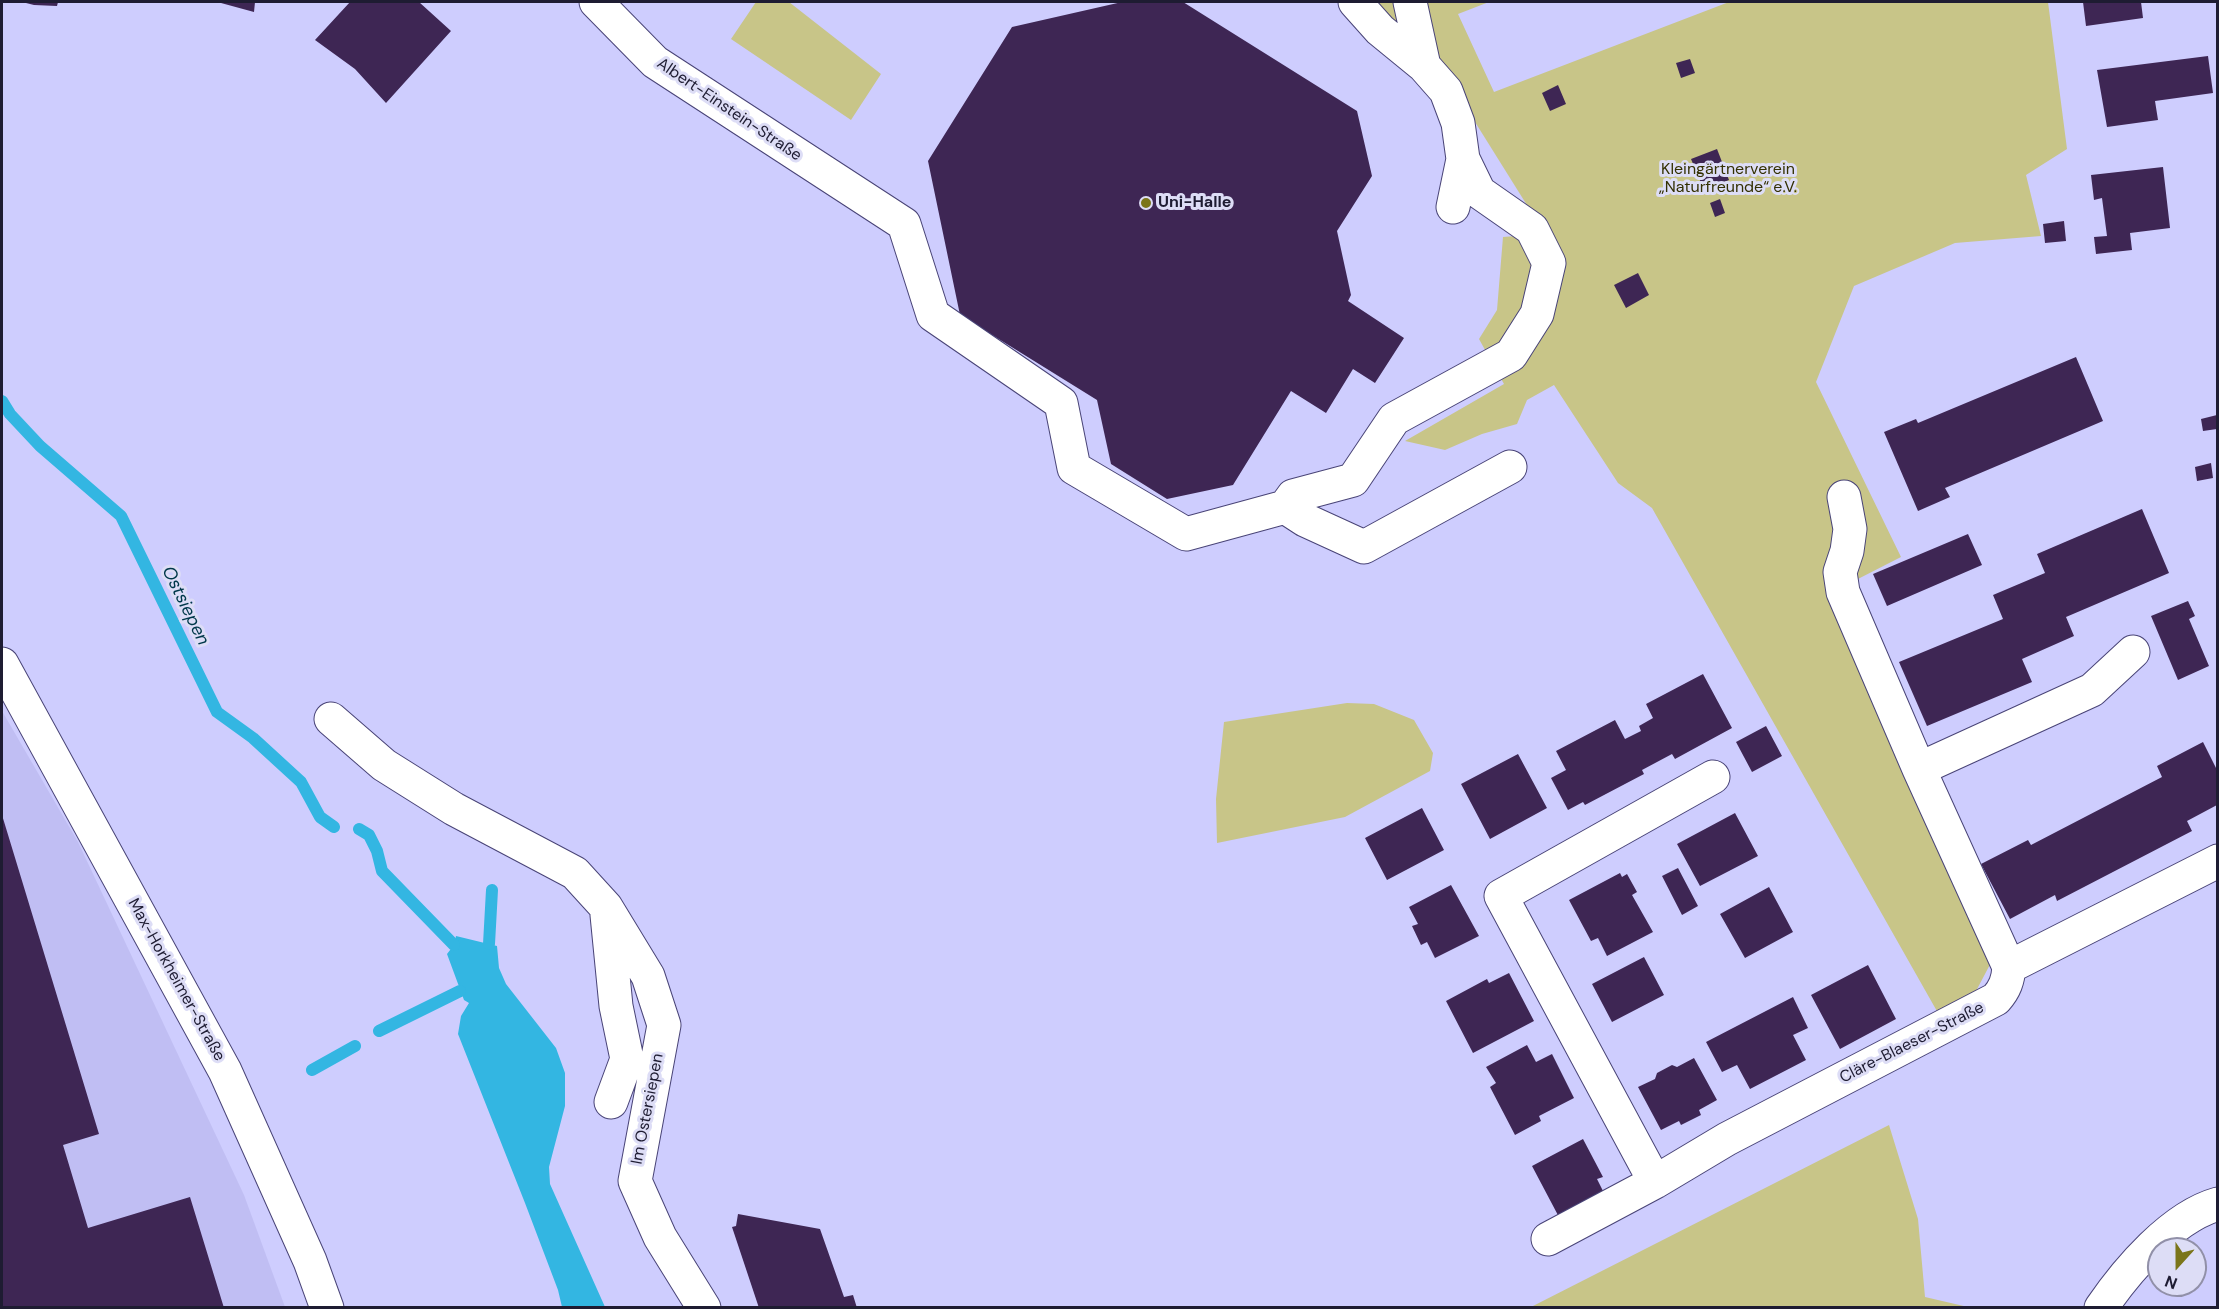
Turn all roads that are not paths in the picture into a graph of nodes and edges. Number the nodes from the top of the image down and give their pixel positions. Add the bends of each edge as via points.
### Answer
1 (596, 2) edge
2 (1355, 2) edge
3 (1410, 2) edge
4 (1424, 66) junction
5 (1462, 159) junction
6 (1453, 207) dead end
7 (1510, 467) dead end
8 (1844, 497) dead end
9 (1285, 507) junction
10 (2133, 652) dead end
11 (2, 664) edge
12 (331, 719) dead end
13 (1919, 769) junction
14 (1713, 777) dead end
15 (2217, 861) edge
16 (606, 907) junction
17 (2009, 967) junction
18 (611, 1102) dead end
19 (1655, 1182) junction
20 (2217, 1204) edge
21 (1548, 1239) dead end
22 (327, 1308) edge
23 (704, 1308) edge
24 (2101, 1308) edge

1 - 9 street, Albert-Einstein-Straße via 656,62 904,224 933,315 1061,404 1074,468 1186,534
2 - 4 street via 1380,30
3 - 4 street
4 - 5 street via 1446,91 1458,123
5 - 6 street
5 - 9 street, Albert-Einstein-Straße via 1479,192 1532,229 1549,263 1537,314 1511,355 1394,419 1353,480 1293,496
7 - 9 street via 1364,547
8 - 13 street via 1850,529 1840,572 1843,592
10 - 13 street via 2092,690
11 - 22 street, Max-Horkheimer-Straße via 225,1071
12 - 16 street, Im Ostersiepen via 404,778 574,873
13 - 17 street
14 - 19 street via 1501,896
15 - 17 street
16 - 18 street, Im Ostersiepen via 616,1006 627,1059
16 - 23 street, Im Ostersiepen via 648,976 664,1025 635,1181 660,1237
17 - 19 street, Cläre-Blaeser-Straße via 2004,990 1996,999 1727,1139
19 - 21 street, Cläre-Blaeser-Straße
20 - 24 street via 2188,1218 2158,1240

